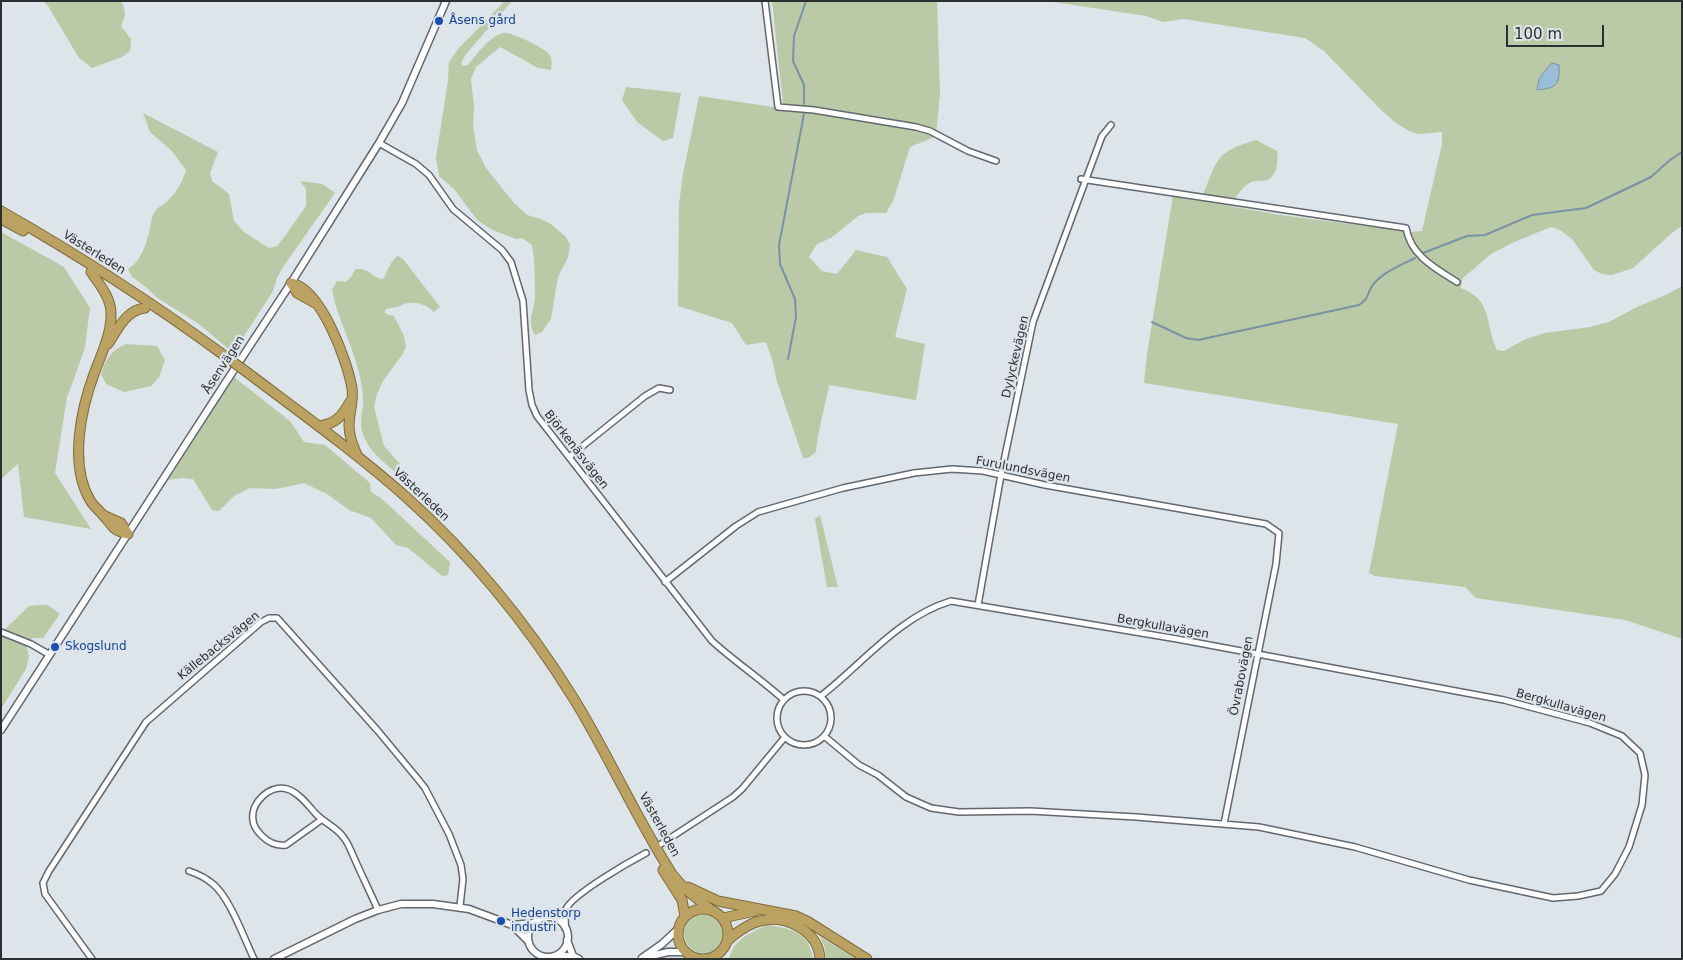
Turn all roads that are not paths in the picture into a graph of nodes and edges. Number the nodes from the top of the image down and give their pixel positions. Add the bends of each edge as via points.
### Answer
1 (446, 1) edge
2 (765, 1) edge
3 (1111, 126) dead end
4 (379, 143) junction
5 (996, 161) dead end
6 (1084, 179) junction
7 (1, 211) edge
8 (1, 219) edge
9 (91, 272) junction
10 (1457, 282) dead end
11 (291, 283) junction
12 (145, 308) junction
13 (102, 355) junction
14 (228, 361) junction
15 (247, 374) junction
16 (670, 390) dead end
17 (353, 398) junction
18 (319, 426) junction
19 (357, 455) junction
20 (569, 457) junction
21 (1001, 475) junction
22 (1280, 533) joint
23 (128, 534) junction
24 (665, 582) junction
25 (978, 606) junction
26 (1, 632) edge
27 (1257, 654) junction
28 (50, 655) junction
29 (821, 696) junction
30 (784, 700) junction
31 (1, 730) edge
32 (824, 736) junction
33 (785, 737) junction
34 (322, 820) junction
35 (1224, 824) junction
36 (661, 844) dead end
37 (646, 853) dead end
38 (189, 871) dead end
39 (679, 882) junction
40 (460, 906) junction
41 (710, 909) junction
42 (378, 910) junction
43 (760, 910) junction
44 (565, 911) junction
45 (685, 916) junction
46 (553, 918) junction
47 (723, 918) junction
48 (534, 923) junction
49 (512, 925) junction
50 (565, 928) junction
51 (678, 929) junction
52 (567, 940) junction
53 (727, 941) junction
54 (529, 942) junction
55 (685, 952) junction
56 (721, 955) edge
57 (552, 956) junction
58 (576, 957) edge
59 (641, 958) edge
60 (697, 958) edge
61 (92, 959) edge
62 (254, 959) edge
63 (274, 959) edge
64 (820, 959) edge
65 (866, 959) edge

1 - 4 street, Åsenvägen via 405,97
2 - 5 street via 778,108 814,110 916,127
3 - 6 street, Dylyckevägen via 1102,136
4 - 11 street, Åsenvägen
4 - 20 street, Björkenäsvägen via 429,175 453,209 502,250 511,262 523,301 532,405
6 - 10 street via 1406,228 1421,258
6 - 21 street, Dylyckevägen via 1033,322
7 - 14 highway, Västerleden via 149,303
8 - 9 highway, Västerleden
9 - 12 highway, Västerleden
9 - 13 highway via 107,296 111,312
11 - 17 highway via 309,292 330,323
11 - 23 street, Åsenvägen
12 - 13 highway via 137,309 125,318
12 - 14 highway, Västerleden
13 - 23 highway via 85,403 79,459 87,494 95,508 116,531
14 - 15 highway, Västerleden, bridge
15 - 18 highway, Västerleden
15 - 45 highway, Västerleden via 384,483 431,527 492,594 548,668 585,726 682,900
16 - 20 street via 659,388 645,396
17 - 18 highway via 340,418
17 - 19 highway via 349,434
18 - 19 highway, Västerleden
19 - 39 highway, Västerleden via 452,542 524,626 574,698 664,861
20 - 24 street, Björkenäsvägen
21 - 22 street, Furulundsvägen via 1266,524
21 - 24 street, Furulundsvägen via 952,469 914,474 820,494 758,512
21 - 25 street, Dylyckevägen
22 - 27 street, Övrabovägen
23 - 28 street, Åsenvägen
24 - 30 street, Björkenäsvägen via 712,642
25 - 27 street, Bergkullavägen
25 - 29 street, Bergkullavägen via 951,601 934,606 903,625
26 - 28 street
27 - 35 street, Övrabovägen
27 - 35 street, Bergkullavägen via 1504,700 1590,723 1622,736 1640,753 1645,775 1642,805 1628,848 1615,874 1601,892 1552,898 1469,880 1355,847 1259,827
28 - 31 street, Åsenvägen
29 - 30 street via 809,691 795,692
29 - 32 street via 831,711 832,720
30 - 33 street via 777,719
32 - 33 street via 816,743 805,745
32 - 35 street, Bergkullavägen via 906,797 931,808
33 - 36 street via 742,789
34 - 34 street via 296,793 281,788 266,794 256,805 252,819 263,837 279,846 286,845
34 - 42 street via 345,838
37 - 44 street via 583,893
38 - 62 street via 215,885
39 - 41 highway, Västerleden
39 - 43 highway via 718,901
40 - 42 street via 401,904
40 - 49 street
40 - 61 street, Källebacksvägen via 461,865 425,788 277,618 269,618 255,626 146,722 49,871 43,883 45,894
41 - 45 highway via 699,909
41 - 47 highway
42 - 63 street
43 - 47 highway
43 - 65 highway via 807,921
44 - 46 street
44 - 50 street
45 - 51 highway
46 - 48 street via 543,918
46 - 50 street
47 - 53 highway via 728,929
48 - 49 street
48 - 54 street via 529,932
49 - 54 street
50 - 52 street
51 - 55 highway
51 - 59 street
52 - 57 street via 562,950
52 - 58 street
53 - 56 highway
53 - 64 highway via 747,926 765,920 779,920 810,934
54 - 57 street via 536,953
55 - 59 street
55 - 60 highway
56 - 60 highway
57 - 58 street

